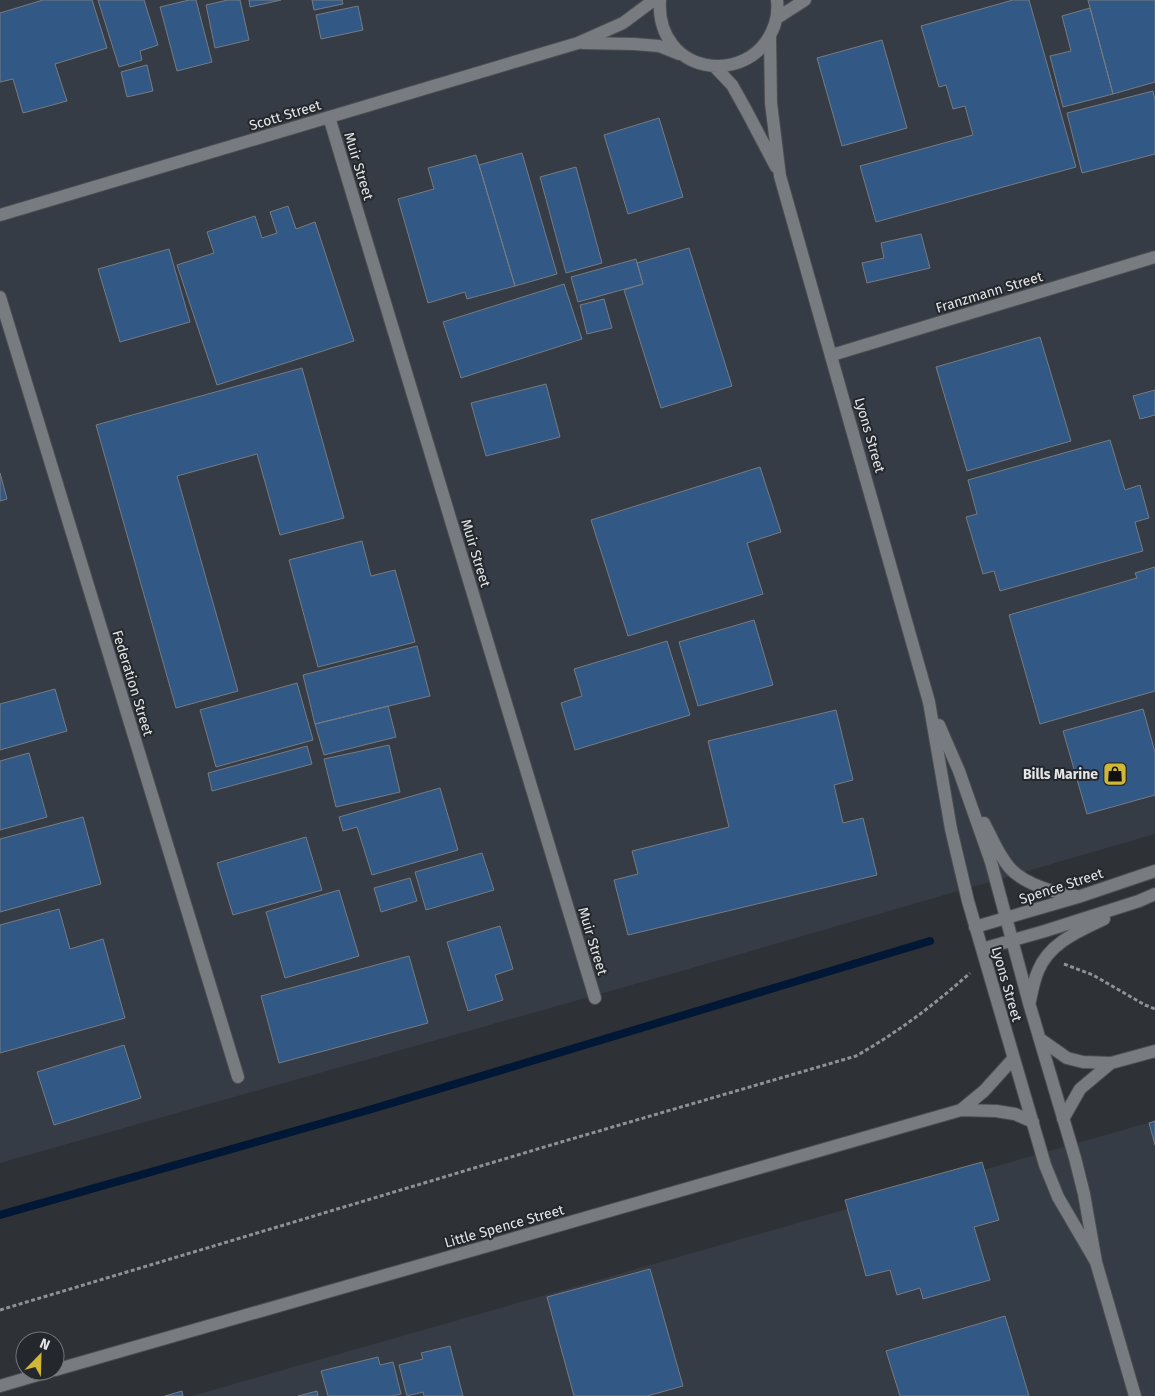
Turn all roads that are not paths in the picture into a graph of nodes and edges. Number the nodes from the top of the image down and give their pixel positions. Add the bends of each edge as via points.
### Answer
1 (654, 0) edge
2 (660, 0) edge
3 (777, 0) edge
4 (805, 0) edge
5 (777, 18) junction
6 (770, 37) junction
7 (578, 44) junction
8 (685, 56) junction
9 (714, 66) junction
10 (329, 117) junction
11 (780, 176) junction
12 (0, 216) edge
13 (1155, 258) edge
14 (0, 297) edge
15 (832, 355) junction
16 (929, 702) junction
17 (960, 776) junction
18 (1155, 871) edge
19 (1155, 894) edge
20 (1078, 897) junction
21 (1139, 901) junction
22 (1006, 919) junction
23 (975, 927) junction
24 (1012, 940) junction
25 (982, 949) junction
26 (595, 998) dead end
27 (1029, 1003) junction
28 (1040, 1039) junction
29 (1155, 1051) edge
30 (1013, 1059) junction
31 (1112, 1063) junction
32 (238, 1078) dead end
33 (961, 1110) junction
34 (1063, 1119) junction
35 (1032, 1122) junction
36 (1096, 1262) junction
37 (65, 1367) edge
38 (17, 1381) edge
39 (0, 1386) edge
40 (1135, 1396) edge

1 - 7 street, Scott Street via 623,23
2 - 8 street via 664,29 672,44
3 - 5 street
4 - 5 street
5 - 6 street
6 - 9 street via 746,60
6 - 11 street, Lyons Street via 771,103
7 - 8 street, Scott Street via 659,46
7 - 10 street, Scott Street
8 - 9 street, Scott Street
9 - 11 street, Lyons Street via 732,86
10 - 12 street, Scott Street
10 - 26 street, Muir Street
11 - 15 street, Lyons Street
13 - 15 street, Franzmann Street
14 - 32 street, Federation Street
15 - 16 street, Lyons Street
16 - 17 street, Lyons Street
16 - 23 street, Lyons Street via 951,829
17 - 20 street via 1010,869 1042,888
17 - 22 street, Lyons Street via 991,862
18 - 20 street, Spence Street
19 - 21 street
20 - 22 street, Spence Street
21 - 24 street
21 - 27 street via 1079,931 1048,952 1037,971
22 - 23 street, Spence Street
22 - 24 street, Lyons Street
23 - 25 street, Lyons Street
24 - 25 street
24 - 27 street, Lyons Street
25 - 30 street, Lyons Street
27 - 28 street, Lyons Street
28 - 31 street via 1067,1058
28 - 34 street, Lyons Street
29 - 31 street
30 - 33 street, Little Spence Street via 984,1091
30 - 35 street, Lyons Street
31 - 34 street via 1080,1089
33 - 35 street, Little Spence Street via 1015,1114
33 - 37 street, Little Spence Street
34 - 36 street, Lyons Street via 1084,1194
35 - 36 street, Lyons Street via 1058,1197
36 - 40 street, Lyons Street
38 - 39 street

